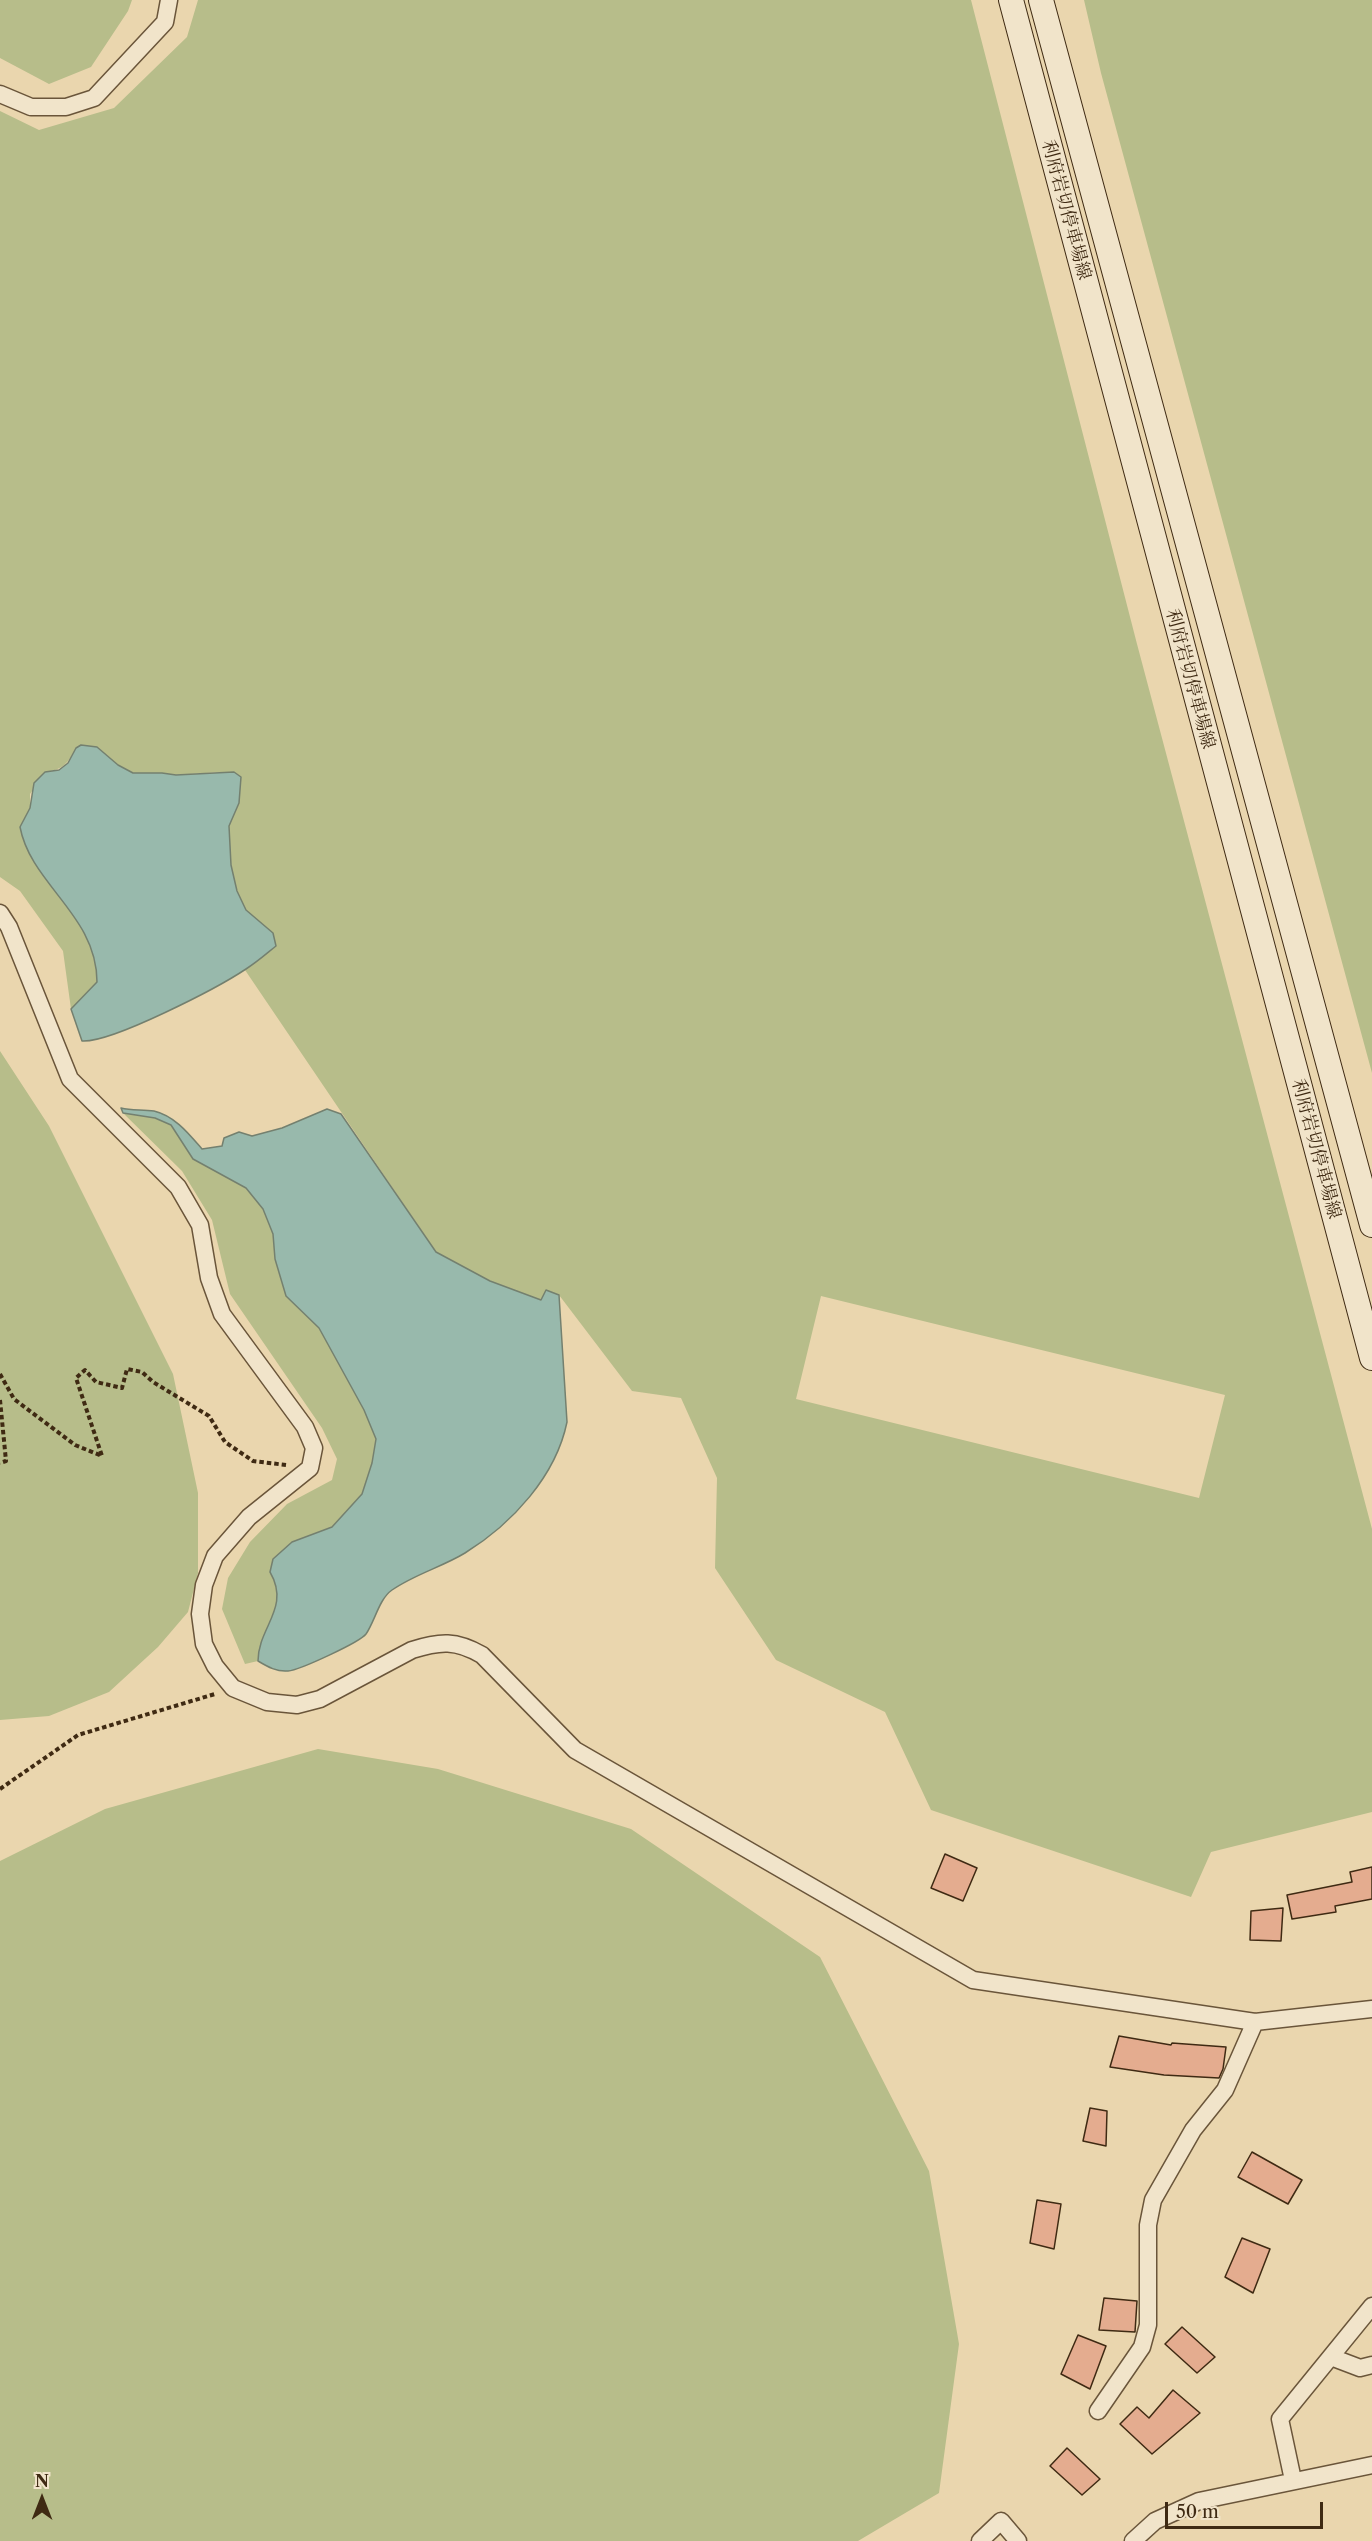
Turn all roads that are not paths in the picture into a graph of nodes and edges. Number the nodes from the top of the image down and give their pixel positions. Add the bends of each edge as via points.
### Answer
1 (168, 0) edge
2 (1011, 0) edge
3 (1041, 0) edge
4 (0, 94) edge
5 (0, 913) edge
6 (1372, 1225) edge
7 (1372, 1358) edge
8 (1372, 2009) edge
9 (1255, 2022) junction
10 (1372, 2306) edge
11 (1331, 2357) junction
12 (1372, 2365) edge
13 (1098, 2411) dead end
14 (1372, 2465) edge
15 (1293, 2480) junction
16 (980, 2541) edge
17 (1018, 2541) edge
18 (1133, 2541) edge

1 - 4 street via 165,22 94,98 66,107 31,107
2 - 7 main road, 利府岩切停車場線
3 - 6 main road, 利府岩切停車場線
5 - 9 street via 70,1079 178,1187 200,1225 209,1278 222,1314 305,1427 314,1448 310,1468 249,1517 215,1556 204,1585 200,1614 204,1644 232,1688 267,1702 297,1705 320,1699 412,1650 428,1645 465,1645 482,1655 575,1750 973,1980
8 - 9 street
9 - 13 street via 1225,2090 1193,2130 1153,2200 1148,2224 1148,2325 1142,2347
10 - 11 street
11 - 12 street via 1360,2368
11 - 15 street via 1280,2419
14 - 15 street
15 - 18 street via 1199,2501 1155,2521
16 - 17 street via 1001,2521

